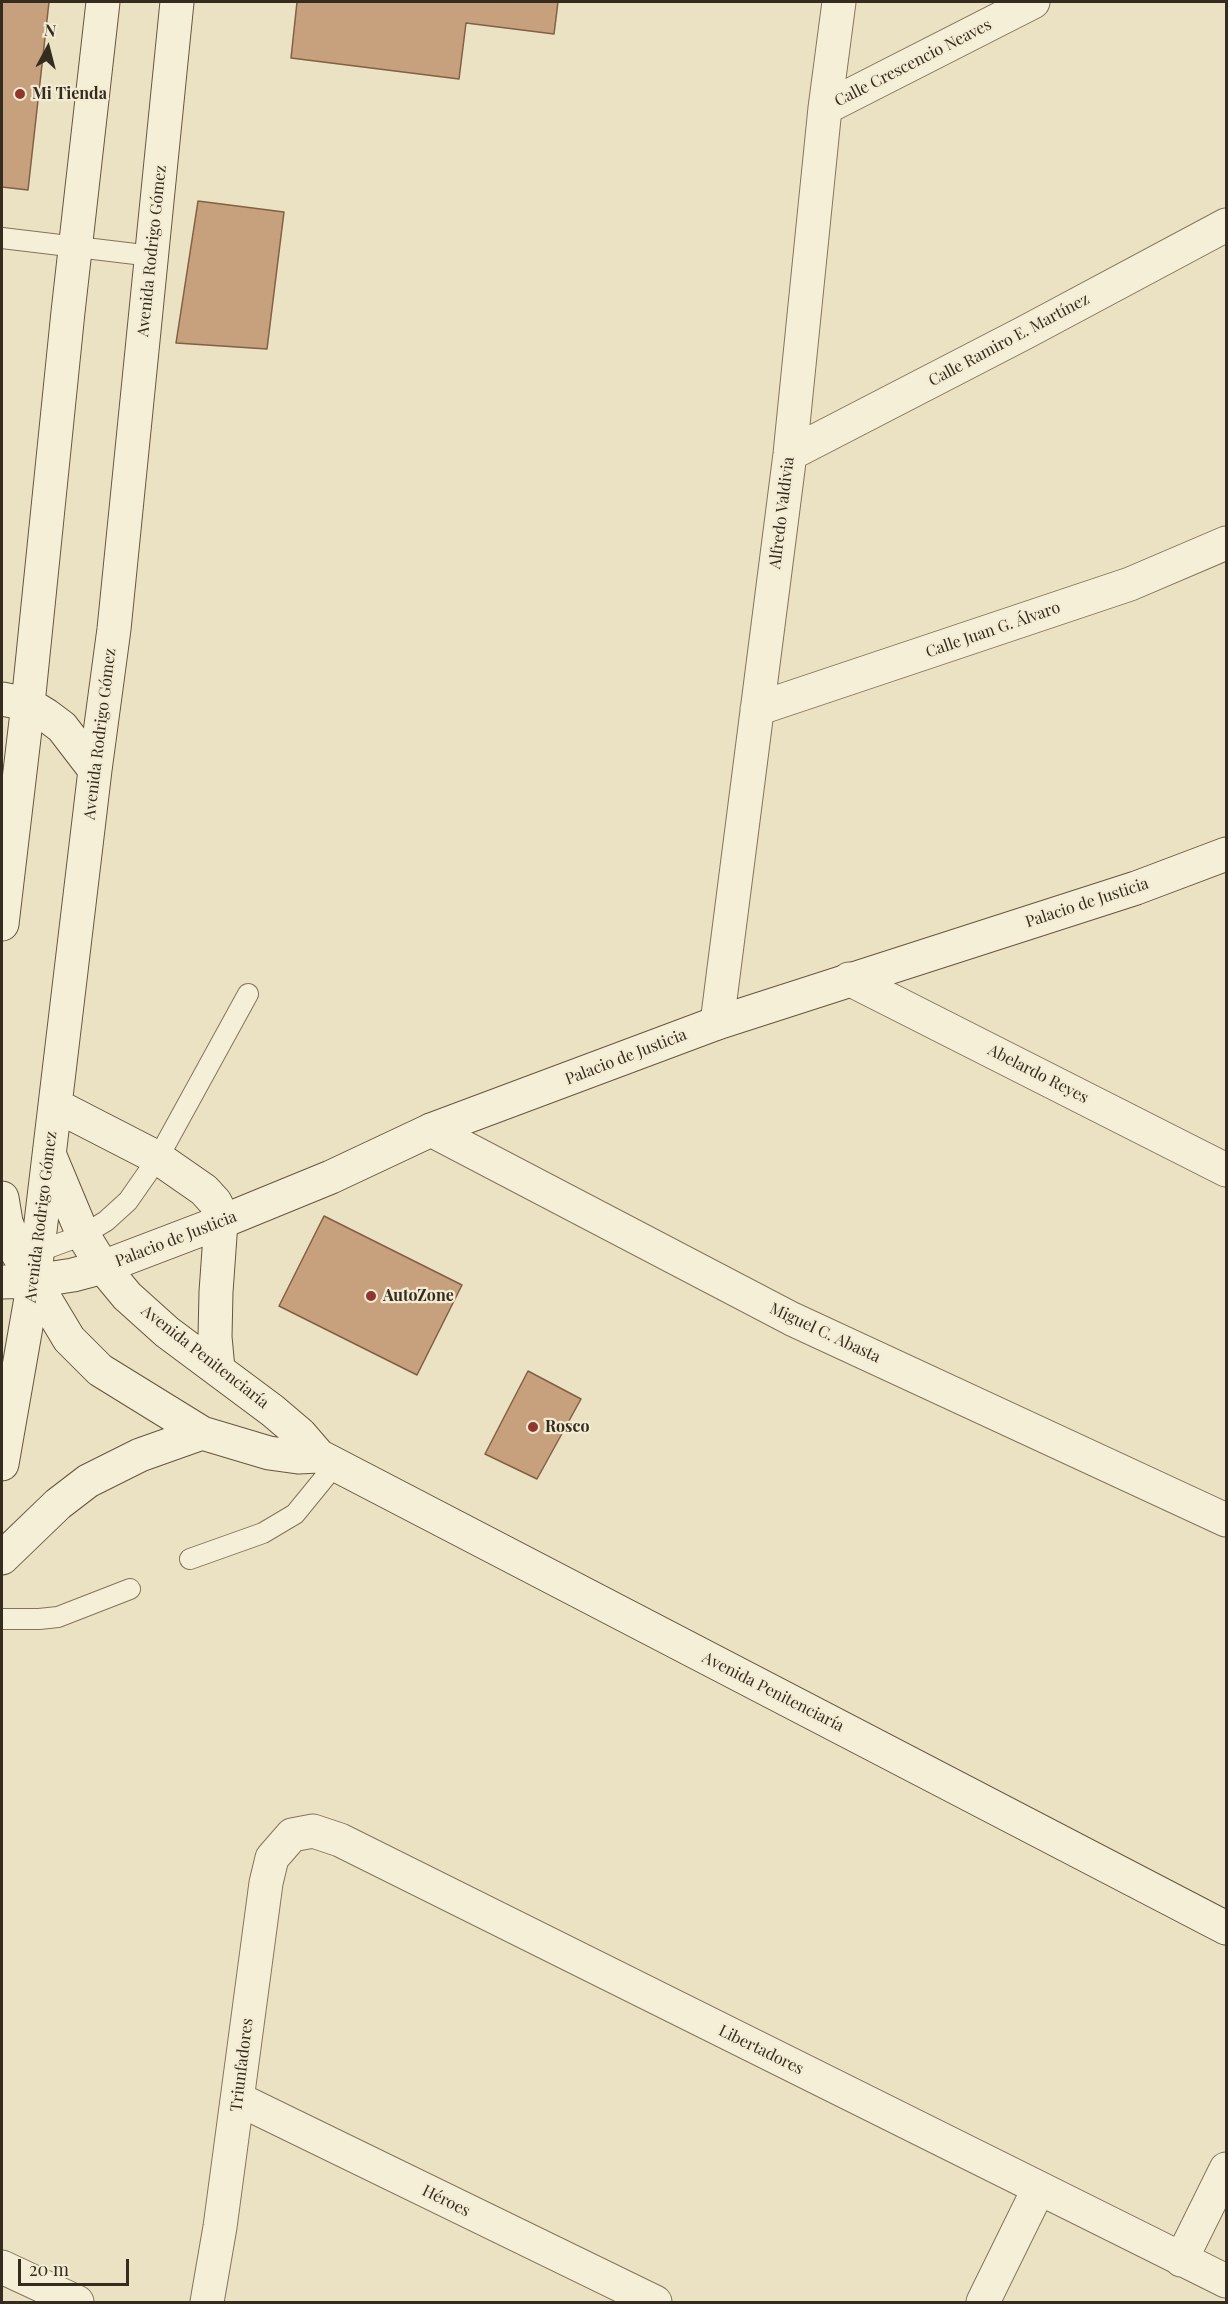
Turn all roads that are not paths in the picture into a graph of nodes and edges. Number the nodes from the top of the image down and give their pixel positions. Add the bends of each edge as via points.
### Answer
1 (103, 2) edge
2 (177, 2) edge
3 (839, 2) edge
4 (1033, 2) edge
5 (825, 108) junction
6 (1227, 225) edge
7 (2, 238) edge
8 (76, 248) junction
9 (152, 256) junction
10 (790, 454) junction
11 (1227, 543) edge
12 (15, 702) edge
13 (757, 709) junction
14 (95, 770) junction
15 (1227, 854) edge
16 (2, 924) edge
17 (849, 979) junction
18 (248, 994) dead end
19 (717, 1023) junction
20 (55, 1105) junction
21 (431, 1130) junction
22 (50, 1156) junction
23 (158, 1158) junction
24 (1227, 1170) edge
25 (2, 1198) edge
26 (221, 1222) junction
27 (83, 1234) junction
28 (36, 1267) junction
29 (103, 1267) junction
30 (2, 1282) edge
31 (218, 1370) junction
32 (201, 1433) junction
33 (327, 1460) junction
34 (2, 1464) edge
35 (1227, 1520) edge
36 (2, 1558) edge
37 (190, 1559) dead end
38 (130, 1589) dead end
39 (2, 1619) edge
40 (292, 1835) joint
41 (1227, 1928) edge
42 (238, 2099) junction
43 (1227, 2169) edge
44 (1039, 2188) junction
45 (1181, 2260) junction
46 (2, 2267) edge
47 (1226, 2280) edge
48 (77, 2302) edge
49 (207, 2302) edge
50 (655, 2302) edge
51 (982, 2302) edge

1 - 8 street
2 - 9 street, Avenida Rodrigo Gómez
3 - 5 street, Alfredo Valdivia
4 - 5 street, Calle Crescencio Neaves
5 - 10 street, Alfredo Valdivia
6 - 10 street, Calle Ramiro E. Martínez
7 - 8 lane
8 - 9 lane
8 - 12 street
9 - 14 street, Avenida Rodrigo Gómez via 114,629
10 - 13 street, Alfredo Valdivia
11 - 13 street, Calle Juan G. Álvaro via 1130,584
12 - 14 street via 62,727
12 - 16 street
13 - 19 street, Alfredo Valdivia
14 - 20 street, Avenida Rodrigo Gómez
15 - 17 street, Palacio de Justicia via 1136,888
17 - 19 street, Palacio de Justicia
17 - 24 street, Abelardo Reyes
18 - 23 lane
19 - 21 street, Palacio de Justicia
20 - 22 street, Avenida Rodrigo Gómez
20 - 23 street
21 - 26 street, Palacio de Justicia
21 - 35 street, Miguel C. Abasta via 792,1319
22 - 27 street, Avenida Penitenciaría
22 - 28 street, Avenida Rodrigo Gómez
23 - 26 street via 204,1190 220,1212
23 - 27 lane via 128,1201 106,1221
25 - 28 street, Avenida Penitenciaría via 18,1254
26 - 29 street, Palacio de Justicia
26 - 31 street via 215,1337
27 - 28 lane
27 - 29 street, Avenida Penitenciaría
28 - 29 street, Palacio de Justicia via 73,1275
28 - 30 street, Palacio de Justicia
28 - 32 street, Avenida Penitenciaría via 69,1339 100,1370
28 - 34 street, Avenida Rodrigo Gómez
29 - 31 street, Avenida Penitenciaría via 127,1296
31 - 33 street, Avenida Penitenciaría
32 - 33 street, Avenida Penitenciaría via 269,1453
32 - 36 street via 140,1455 88,1481
33 - 37 lane via 295,1514 263,1533
33 - 41 street, Avenida Penitenciaría
38 - 39 lane via 58,1617
40 - 42 street, Triunfadores via 272,1858 266,1883
40 - 44 street, Libertadores via 313,1831 340,1840
42 - 49 street, Triunfadores
42 - 50 street, Héroes
43 - 45 street
44 - 45 street, Libertadores
44 - 51 street
45 - 47 street, Libertadores
46 - 48 street

